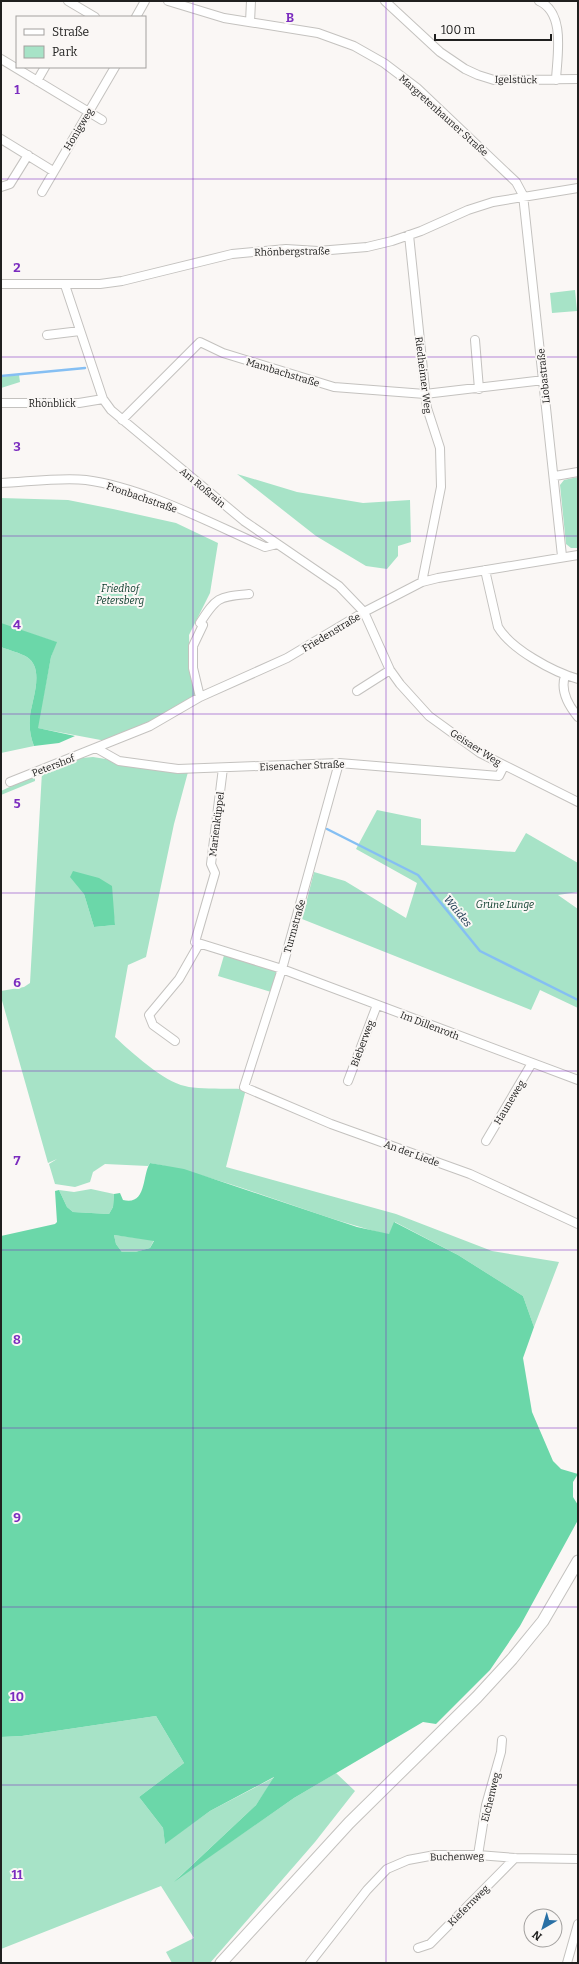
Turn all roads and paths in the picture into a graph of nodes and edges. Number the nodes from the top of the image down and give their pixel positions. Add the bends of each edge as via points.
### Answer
1 (68, 1) edge
2 (145, 1) edge
3 (168, 1) edge
4 (251, 1) edge
5 (385, 1) edge
6 (539, 1) edge
7 (93, 16) edge
8 (137, 16) edge
9 (250, 22) junction
10 (1, 59) edge
11 (44, 68) edge
12 (114, 68) edge
13 (578, 79) edge
14 (556, 80) junction
15 (37, 81) junction
16 (88, 112) junction
17 (102, 120) dead end
18 (1, 139) edge
19 (28, 156) junction
20 (53, 171) junction
21 (1, 187) edge
22 (578, 188) edge
23 (42, 192) dead end
24 (523, 195) junction
25 (409, 235) junction
26 (1, 284) edge
27 (65, 285) junction
28 (80, 331) junction
29 (47, 335) dead end
30 (475, 340) dead end
31 (544, 380) junction
32 (479, 389) junction
33 (425, 394) junction
34 (103, 399) junction
35 (1, 403) edge
36 (122, 420) junction
37 (578, 472) edge
38 (555, 476) junction
39 (1, 483) edge
40 (277, 544) junction
41 (578, 555) edge
42 (562, 556) junction
43 (485, 570) junction
44 (422, 582) junction
45 (249, 594) dead end
46 (364, 612) junction
47 (390, 670) junction
48 (565, 676) junction
49 (578, 679) edge
50 (357, 691) dead end
51 (200, 697) junction
52 (578, 716) edge
53 (96, 748) junction
54 (339, 764) junction
55 (504, 766) junction
56 (223, 768) junction
57 (10, 782) dead end
58 (578, 802) edge
59 (199, 944) junction
60 (282, 969) junction
61 (377, 1005) junction
62 (175, 1041) dead end
63 (532, 1064) junction
64 (578, 1080) edge
65 (348, 1081) dead end
66 (244, 1087) joint
67 (486, 1141) dead end
68 (578, 1224) edge
69 (578, 1561) edge
70 (502, 1740) dead end
71 (478, 1855) junction
72 (515, 1858) junction
73 (578, 1859) edge
74 (578, 1924) edge
75 (418, 1948) dead end
76 (221, 1963) edge
77 (310, 1963) edge
78 (567, 1963) edge

1 - 7 street
2 - 8 street
3 - 9 street, Margretenhauner Straße via 204,13
4 - 9 street
5 - 14 street, Igelstück via 440,52 465,69 494,80
6 - 14 street via 553,13 557,25
9 - 24 street, Margretenhauner Straße via 318,33 336,38 370,54 417,88 509,174
10 - 15 street
11 - 15 street
12 - 16 street, Honigweg
13 - 14 street, Igelstück
15 - 16 street
16 - 17 street
16 - 20 street, Honigweg
18 - 19 street
19 - 20 street
19 - 21 street via 10,184
20 - 23 street, Honigweg
22 - 24 street, Rhönbergstraße
24 - 25 street, Rhönbergstraße via 468,210
24 - 31 street, Liobastraße
25 - 27 street, Rhönbergstraße via 361,248 286,249 232,254 122,281
25 - 33 street, Riedheimer Weg
26 - 27 street, Rhönbergstraße
27 - 28 street, Am Roßrain
28 - 29 street
28 - 34 street, Am Roßrain
30 - 32 street
31 - 32 street, Mambachstraße
31 - 38 street, Liobastraße
32 - 33 street, Mambachstraße
33 - 36 street, Mambachstraße via 334,388 223,353 200,342
33 - 44 street, Riedheimer Weg via 429,415 440,442 441,487
34 - 35 street, Rhönblick via 79,403
34 - 36 street, Am Roßrain
36 - 40 street, Am Roßrain via 244,521
37 - 38 street
38 - 42 street, Liobastraße
39 - 40 street, Fronbachstraße via 84,480 106,484 151,498 265,547
40 - 46 street, Am Roßrain via 339,586
41 - 42 street, Friedenstraße
42 - 43 street, Friedenstraße
43 - 44 street, Friedenstraße
43 - 48 street via 498,627 503,635 509,642
44 - 46 street, Friedenstraße
45 - 51 street via 221,597 211,605 200,622 203,625 193,646 193,668
46 - 47 street, Geisaer Weg
46 - 51 street, Friedenstraße via 287,658
47 - 50 street
47 - 55 street, Geisaer Weg via 429,716 480,753
48 - 49 street
48 - 52 street via 563,683 567,703
51 - 53 street, Friedenstraße via 150,726
53 - 56 street, Eisenacher Straße via 119,761 178,769
53 - 57 street, Petershof
54 - 55 street, Eisenacher Straße via 499,776
54 - 56 street, Eisenacher Straße
54 - 60 street, Turmstraße
55 - 58 street, Geisaer Weg
56 - 59 street, Marienküppel via 211,864 215,873 195,942
59 - 60 street
59 - 62 street, Marienküppel via 179,979 149,1015 152,1025
60 - 61 street, Im Dillenroth
60 - 66 street, Turmstraße
61 - 63 street, Im Dillenroth
61 - 65 street, Bieberweg
63 - 64 street, Im Dillenroth
63 - 67 street, Hauneweg
66 - 68 street, An der Liede via 331,1124 470,1174
69 - 76 main road via 543,1621 508,1663 343,1828
70 - 71 street, Eichenweg via 486,1805
71 - 72 street, Buchenweg
71 - 77 street, Buchenweg via 428,1856 408,1860 387,1869 367,1890
72 - 73 street, Buchenweg
72 - 75 street, Kiefernweg via 430,1944
74 - 78 street

